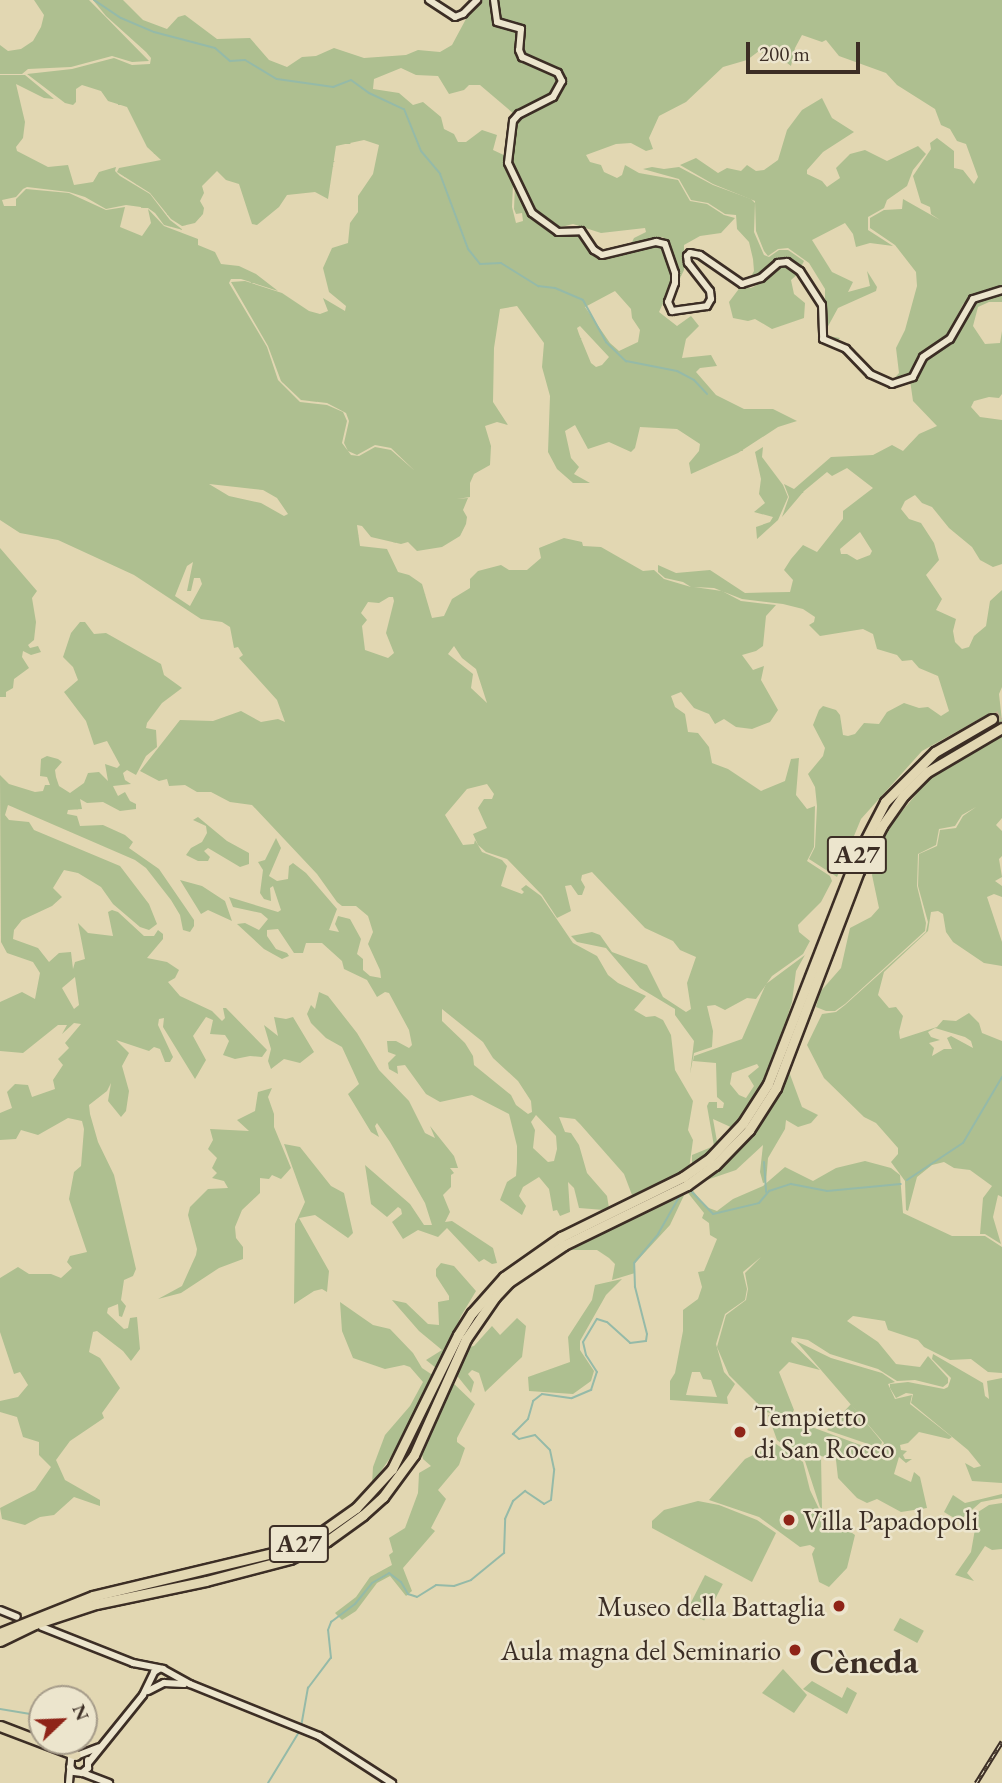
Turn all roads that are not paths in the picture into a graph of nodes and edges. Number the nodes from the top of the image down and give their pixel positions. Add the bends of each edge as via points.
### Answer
1 (429, 0) edge
2 (477, 0) edge
3 (494, 0) edge
4 (1002, 290) edge
5 (992, 719) tunnel mouth
6 (1002, 728) tunnel mouth
7 (628, 1209) junction
8 (438, 1390) junction
9 (0, 1611) edge
10 (18, 1617) dead end
11 (38, 1626) junction
12 (0, 1633) edge
13 (0, 1641) edge
14 (0, 1648) edge
15 (140, 1665) junction
16 (162, 1670) junction
17 (152, 1676) junction
18 (162, 1684) junction
19 (190, 1684) junction
20 (143, 1695) junction
21 (1, 1726) edge
22 (103, 1744) junction
23 (74, 1759) junction
24 (89, 1763) junction
25 (82, 1773) junction
26 (106, 1781) edge
27 (70, 1783) edge
28 (392, 1783) edge

1 - 2 street via 455,18
3 - 4 street via 498,24 521,29 522,57 558,73 562,83 553,97 514,118 507,160 534,215 558,232 581,231 598,253 665,244 675,273 667,304 674,312 706,306 711,299 687,261 691,252 742,284 787,261 800,271 822,305 823,339 846,349 870,374 892,383 913,377 923,357 950,340 973,299
5 - 7 highway, A27 via 935,752 885,802 856,858 768,1084 754,1108 732,1136 683,1177
6 - 7 highway, A27 via 928,772 882,826 859,871 790,1054 762,1114 725,1156 687,1185
7 - 8 highway, A27 via 507,1280
8 - 11 highway, A27 via 414,1455 401,1475 363,1515 327,1541 272,1565 96,1604
8 - 12 highway, A27 via 392,1469 356,1508 322,1532 267,1556 93,1596
9 - 10 street
11 - 13 highway, A27
11 - 14 highway, A27
11 - 15 street
15 - 16 street
15 - 17 street
16 - 17 street
16 - 18 street via 168,1678
16 - 19 street
17 - 18 street
17 - 20 street
18 - 19 street
18 - 20 street
19 - 28 street via 312,1732
20 - 22 street
21 - 23 highway
22 - 23 street
22 - 24 street
23 - 24 street via 85,1755
23 - 25 street via 74,1772
23 - 27 street
24 - 25 street
24 - 26 street
25 - 26 street
25 - 27 street

